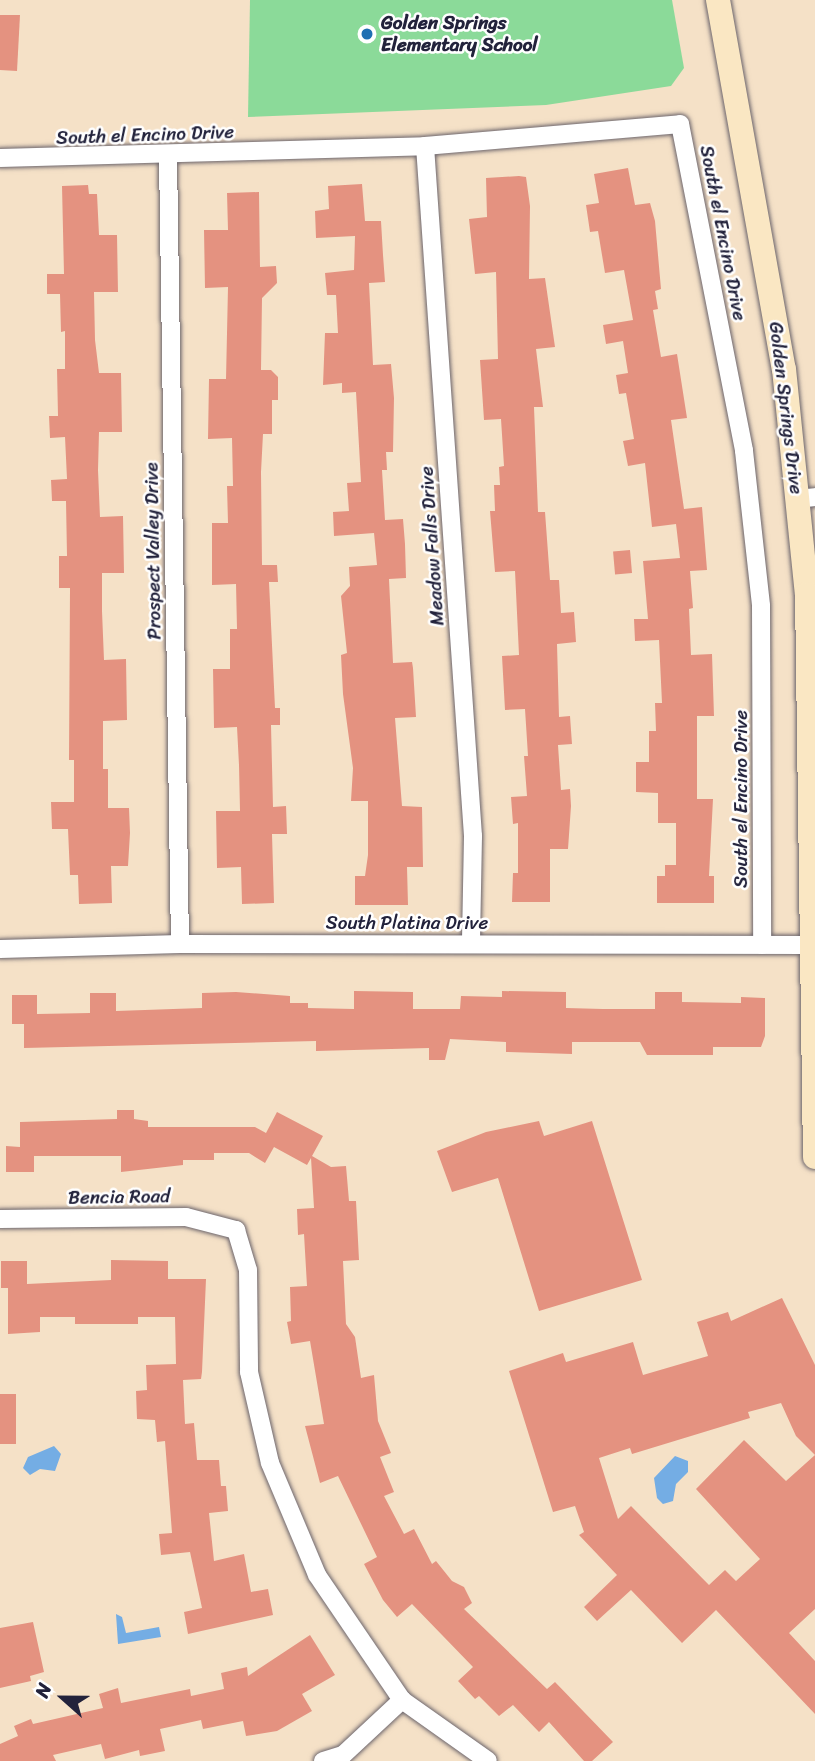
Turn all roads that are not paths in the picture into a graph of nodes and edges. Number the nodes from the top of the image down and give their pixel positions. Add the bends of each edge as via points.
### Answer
1 (718, 0) edge
2 (425, 146) junction
3 (168, 156) junction
4 (0, 158) edge
5 (806, 498) edge
6 (180, 944) junction
7 (471, 944) junction
8 (762, 945) junction
9 (814, 945) edge
10 (0, 948) edge
11 (815, 1157) edge
12 (0, 1219) edge
13 (402, 1700) junction
14 (323, 1761) edge
15 (488, 1761) edge

1 - 5 main road, Golden Springs Drive
2 - 3 street, South el Encino Drive
2 - 7 street, Meadow Falls Drive via 473,836
2 - 8 street, South el Encino Drive via 681,124 744,451 761,606
3 - 4 street, South el Encino Drive
3 - 6 street, Prospect Valley Drive
5 - 9 main road, Golden Springs Drive
6 - 7 street, South Platina Drive
6 - 10 street, South Platina Drive
7 - 8 street, South Platina Drive
8 - 9 street, South Platina Drive
9 - 11 main road, Golden Springs Drive
12 - 13 street, Bencia Road via 186,1217 236,1230 248,1270 249,1372 270,1463 317,1575
13 - 14 street via 342,1755
13 - 15 street

